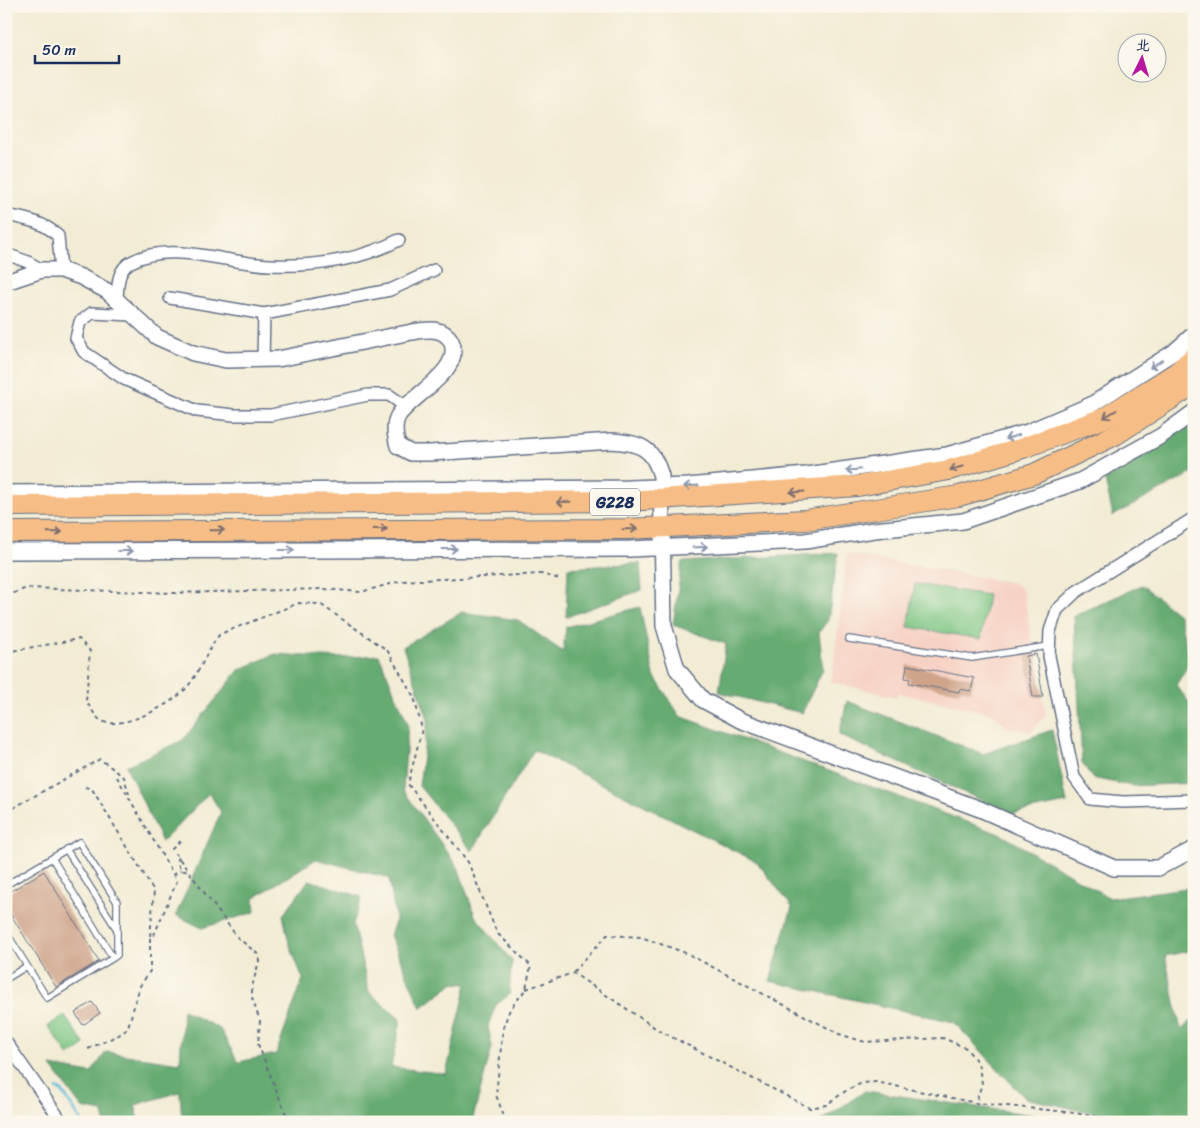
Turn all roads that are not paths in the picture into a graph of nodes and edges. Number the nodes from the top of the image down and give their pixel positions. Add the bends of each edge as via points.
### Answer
1 (6, 215) edge
2 (399, 240) dead end
3 (6, 254) edge
4 (42, 270) junction
5 (61, 270) junction
6 (434, 270) dead end
7 (6, 282) edge
8 (170, 298) dead end
9 (117, 299) junction
10 (264, 314) junction
11 (133, 315) junction
12 (1194, 334) edge
13 (1194, 357) edge
14 (263, 360) junction
15 (1194, 384) edge
16 (405, 406) junction
17 (1194, 412) edge
18 (6, 493) edge
19 (661, 493) junction
20 (6, 506) edge
21 (61, 506) junction
22 (6, 513) edge
23 (1194, 518) edge
24 (662, 528) junction
25 (6, 532) edge
26 (663, 548) junction
27 (6, 551) edge
28 (849, 639) dead end
29 (1049, 646) junction
30 (1194, 800) edge
31 (66, 849) junction
32 (1194, 849) edge
33 (52, 858) junction
34 (6, 885) edge
35 (117, 929) junction
36 (7, 934) edge
37 (113, 958) junction
38 (27, 966) junction
39 (6, 979) edge
40 (6, 1042) edge
41 (62, 1122) edge

1 - 5 street via 38,222 51,229 58,236
2 - 9 street via 378,251 326,264 269,266 158,253 124,267 118,279
3 - 4 street
4 - 5 street
4 - 7 street
5 - 9 street via 94,282
6 - 10 street via 390,290
8 - 10 street
9 - 11 street
10 - 14 street
11 - 14 street via 158,337 193,353 226,360
11 - 16 street via 92,313 80,322 76,338 84,352 124,379 197,411 271,415 368,395 389,395
12 -> 19 street via 1174,352 1091,405 1028,432 947,455 864,469
13 -> 19 highway, G228 via 1176,373 1104,418 1023,448 949,470 858,486
14 - 16 street via 412,332 443,332 452,342 451,362
15 - 24 highway, G228 via 1115,435 1034,474 959,496 805,520
16 - 19 street via 396,418 394,434 398,446 411,453 629,442 645,449 656,459
26 -> 17 street via 805,541 963,521 1080,481 1160,436
18 - 19 street
19 -> 21 highway, G228
19 - 24 street
20 - 21 highway, G228
21 - 22 highway
23 - 29 street via 1076,592 1057,610
25 -> 24 highway, G228
24 - 26 street
27 -> 26 street
26 - 32 street via 664,626 677,669 703,700 740,720 980,810 1114,868 1158,868
28 - 29 lane via 972,658
29 - 30 street via 1074,777 1090,798 1123,802
31 - 33 lane
31 - 35 lane
31 - 35 lane via 79,842 117,902
33 - 34 lane
33 - 37 lane
35 - 37 lane via 118,955
36 - 38 lane
37 - 38 lane via 47,998
38 - 39 lane
40 - 41 street

